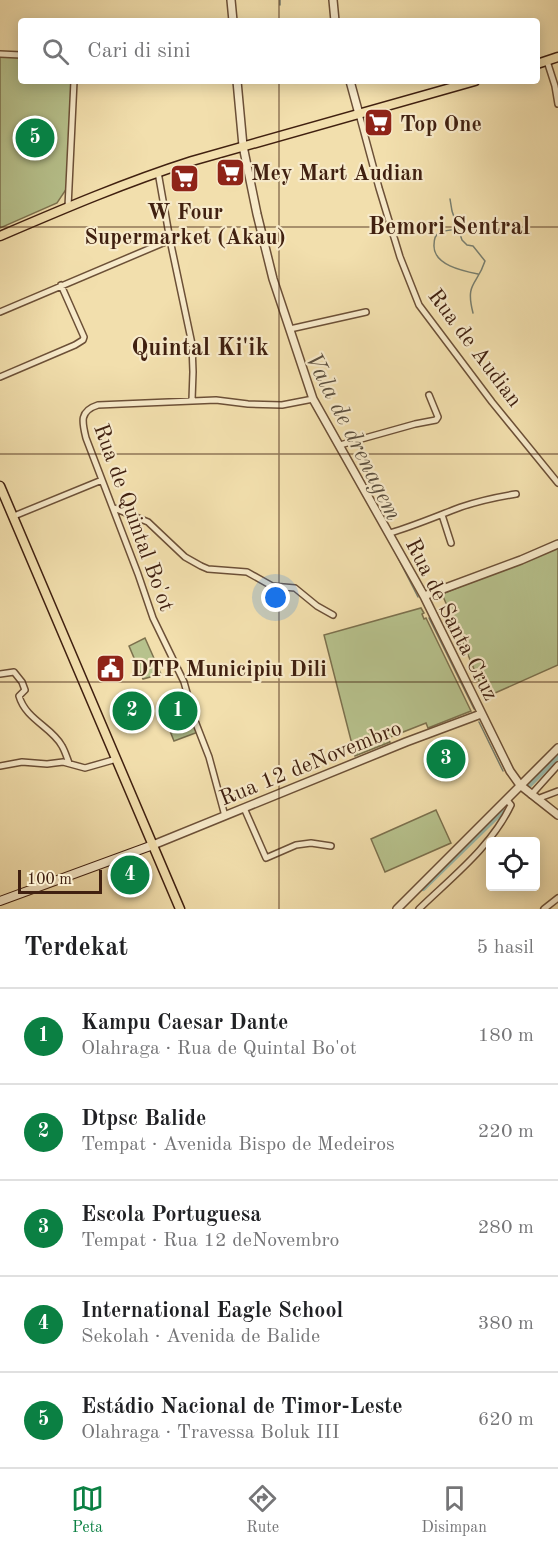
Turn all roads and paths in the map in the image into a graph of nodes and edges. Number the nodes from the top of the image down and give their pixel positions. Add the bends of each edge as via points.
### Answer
1 (231, 0) edge
2 (333, 0) edge
3 (233, 18) edge
4 (335, 18) edge
5 (0, 54) edge
6 (18, 55) edge
7 (558, 57) edge
8 (548, 61) junction
9 (540, 63) edge
10 (74, 84) edge
11 (237, 84) edge
12 (351, 84) edge
13 (464, 84) edge
14 (558, 104) edge
15 (359, 114) junction
16 (243, 146) junction
17 (158, 172) junction
18 (68, 207) junction
19 (0, 236) edge
20 (170, 240) junction
21 (61, 285) junction
22 (0, 312) edge
23 (366, 312) dead end
24 (290, 329) junction
25 (0, 377) edge
26 (429, 394) dead end
27 (192, 400) junction
28 (311, 400) junction
29 (340, 445) junction
30 (102, 480) junction
31 (558, 483) edge
32 (0, 486) edge
33 (516, 494) dead end
34 (4, 507) edge
35 (114, 508) junction
36 (442, 515) junction
37 (14, 516) junction
38 (390, 533) junction
39 (451, 543) dead end
40 (558, 544) edge
41 (424, 596) junction
42 (333, 615) dead end
43 (0, 674) edge
44 (481, 714) junction
45 (558, 748) edge
46 (113, 760) dead end
47 (69, 764) junction
48 (558, 765) edge
49 (0, 766) edge
50 (520, 786) junction
51 (558, 790) edge
52 (534, 797) junction
53 (507, 800) junction
54 (244, 808) junction
55 (558, 815) edge
56 (225, 816) junction
57 (153, 844) junction
58 (331, 846) dead end
59 (558, 898) edge
60 (0, 901) edge
61 (180, 909) edge
62 (397, 909) edge
63 (419, 909) edge
64 (544, 909) edge

1 - 3 street
2 - 4 street
5 - 6 street
7 - 8 main road
8 - 9 main road
8 - 14 street
10 - 18 street
11 - 16 street, Rua de Santa Cruz
12 - 15 street, Rua de Audian
13 - 15 main road
15 - 16 main road
15 - 31 street, Rua de Audian via 400,257 418,305
16 - 17 main road
16 - 24 street, Rua de Santa Cruz via 273,279
17 - 18 main road
17 - 20 street
18 - 19 main road
20 - 21 street
20 - 27 street via 192,344
21 - 22 street
21 - 25 street via 83,340
23 - 24 street
24 - 28 street, Rua de Santa Cruz
26 - 29 street via 436,420
27 - 28 street, Rua de Quintal Bo'ot via 282,405
27 - 30 street, Rua de Quintal Bo'ot via 98,405 86,411 84,428
28 - 29 street, Rua de Santa Cruz
29 - 38 street, Rua de Santa Cruz
30 - 35 street, Rua de Quintal Bo'ot
30 - 37 street
32 - 34 main road
33 - 36 street
34 - 37 main road
35 - 42 street via 148,522 185,557 201,566 247,572 272,586 295,588
35 - 56 street, Rua de Quintal Bo'ot via 153,618 184,681
36 - 38 street
36 - 39 street
37 - 57 main road
38 - 41 street, Rua de Santa Cruz
40 - 41 street
41 - 44 street, Rua de Santa Cruz
43 - 47 street via 14,672 22,681 25,690 19,696 21,702 62,744
44 - 50 street, Rua de Santa Cruz
44 - 54 street, Rua 12 deNovembro
45 - 50 street
46 - 47 street via 85,768
47 - 49 street via 22,762
48 - 52 street
50 - 52 street, Rua de Santa Cruz
50 - 53 street
51 - 52 street
52 - 55 street, Rua de Santa Cruz
53 - 62 street
53 - 63 street via 511,805 506,817 489,841
54 - 56 street, Rua 12 deNovembro
54 - 58 street via 266,858 296,845
56 - 57 street, Rua 12 deNovembro
57 - 60 main road
57 - 61 main road
59 - 64 street

